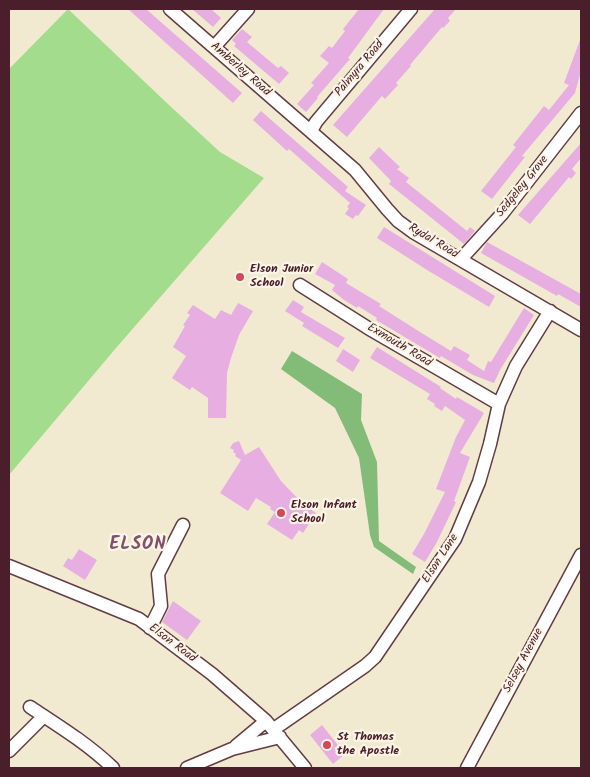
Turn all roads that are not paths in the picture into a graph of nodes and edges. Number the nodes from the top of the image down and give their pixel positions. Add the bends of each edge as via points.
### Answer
1 (170, 9) edge
2 (248, 9) edge
3 (411, 9) edge
4 (214, 47) junction
5 (581, 113) edge
6 (311, 131) junction
7 (461, 259) junction
8 (300, 286) dead end
9 (550, 311) junction
10 (581, 330) edge
11 (499, 404) junction
12 (183, 525) dead end
13 (581, 555) edge
14 (9, 566) edge
15 (150, 628) junction
16 (30, 707) dead end
17 (44, 716) junction
18 (273, 729) junction
19 (232, 749) junction
20 (9, 751) edge
21 (211, 764) edge
22 (113, 768) edge
23 (187, 768) edge
24 (304, 768) edge
25 (467, 768) edge

1 - 4 street, Amberley Road
2 - 4 street
3 - 6 street, Palmyra Road
4 - 6 street, Amberley Road
5 - 7 street, Sedgeley Grove via 502,214
6 - 7 street, Rydal Road via 355,170 398,221
7 - 9 street, Rydal Road
8 - 11 street, Exmouth Road
9 - 10 street, Rydal Road
9 - 11 street, Elson Lane via 516,366
11 - 18 street, Elson Lane via 479,482 459,531 375,658
12 - 15 street via 158,574 161,606
13 - 25 street, Selsey Avenue
14 - 15 street, Elson Road via 139,619
15 - 18 street, Elson Road via 212,674
16 - 17 street
17 - 20 street
17 - 22 street
18 - 19 street, Elson Lane
18 - 19 street
18 - 24 street, Elson Road
19 - 21 street
21 - 23 street

